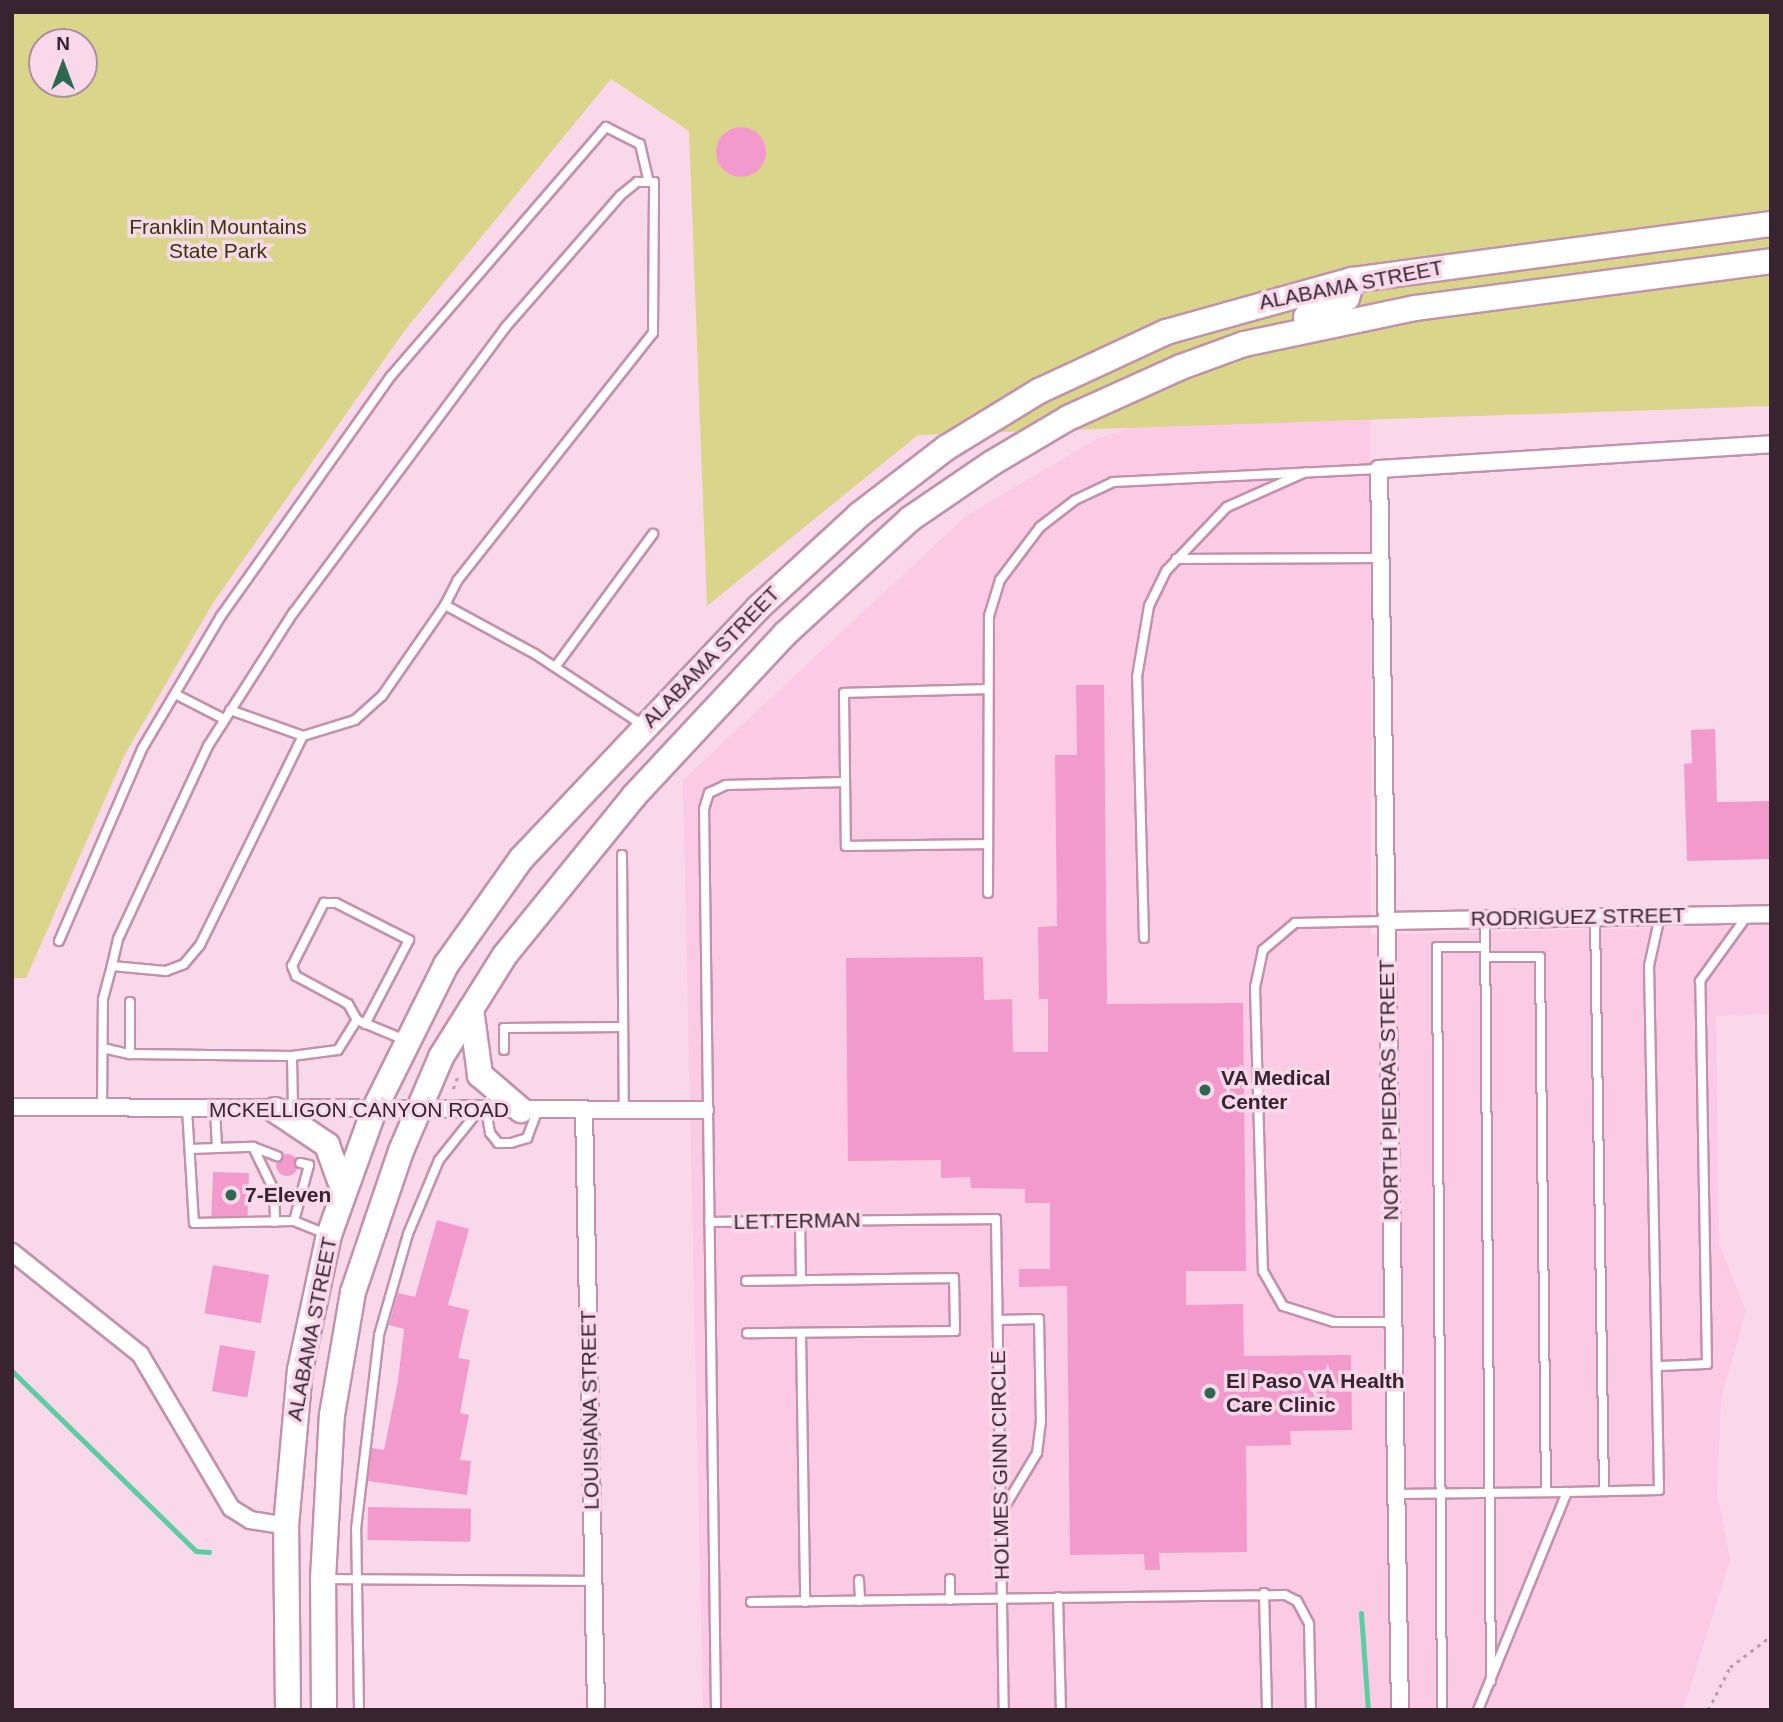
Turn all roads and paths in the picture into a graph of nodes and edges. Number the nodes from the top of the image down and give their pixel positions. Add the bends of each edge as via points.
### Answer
1 (648, 179) junction
2 (1771, 224) edge
3 (1771, 261) edge
4 (1352, 280) junction
5 (1296, 331) junction
6 (1771, 444) edge
7 (1379, 469) junction
8 (1310, 470) junction
9 (653, 534) dead end
10 (1380, 558) junction
11 (1177, 559) junction
12 (445, 605) junction
13 (556, 666) junction
14 (987, 689) junction
15 (177, 695) junction
16 (230, 710) junction
17 (224, 719) junction
18 (644, 726) junction
19 (303, 736) junction
20 (845, 782) junction
21 (988, 844) junction
22 (622, 855) dead end
23 (988, 893) dead end
24 (1749, 914) junction
25 (1771, 914) edge
26 (1660, 916) junction
27 (1595, 917) junction
28 (1485, 920) junction
29 (1385, 921) junction
30 (1144, 938) dead end
31 (59, 941) dead end
32 (1485, 947) junction
33 (1485, 957) junction
34 (112, 966) junction
35 (130, 1002) dead end
36 (471, 1004) junction
37 (361, 1022) junction
38 (623, 1027) junction
39 (405, 1040) junction
40 (103, 1048) junction
41 (504, 1050) dead end
42 (130, 1054) junction
43 (292, 1056) junction
44 (458, 1074) dead end
45 (453, 1089) dead end
46 (12, 1107) edge
47 (102, 1108) junction
48 (187, 1109) junction
49 (215, 1109) junction
50 (284, 1110) junction
51 (373, 1110) junction
52 (421, 1110) junction
53 (483, 1110) junction
54 (529, 1110) junction
55 (584, 1110) junction
56 (624, 1110) junction
57 (705, 1110) junction
58 (253, 1147) junction
59 (217, 1148) junction
60 (190, 1149) junction
61 (277, 1156) dead end
62 (300, 1163) dead end
63 (343, 1189) junction
64 (996, 1219) joint
65 (294, 1221) junction
66 (800, 1221) junction
67 (275, 1222) junction
68 (709, 1222) junction
69 (329, 1235) junction
70 (12, 1252) edge
71 (802, 1280) junction
72 (746, 1281) dead end
73 (998, 1320) junction
74 (1394, 1322) junction
75 (747, 1333) dead end
76 (801, 1333) junction
77 (1658, 1366) junction
78 (1604, 1491) junction
79 (1546, 1492) junction
80 (1567, 1492) junction
81 (1490, 1493) junction
82 (1397, 1494) junction
83 (1440, 1494) junction
84 (1001, 1513) junction
85 (286, 1525) junction
86 (323, 1579) junction
87 (356, 1579) junction
88 (950, 1579) dead end
89 (859, 1580) dead end
90 (594, 1581) junction
91 (1264, 1593) junction
92 (1058, 1597) junction
93 (1002, 1599) junction
94 (950, 1600) junction
95 (860, 1601) junction
96 (751, 1602) dead end
97 (805, 1602) junction
98 (1771, 1636) edge
99 (1491, 1681) junction
100 (288, 1710) edge
101 (324, 1710) edge
102 (359, 1710) edge
103 (596, 1710) edge
104 (716, 1710) edge
105 (1004, 1710) edge
106 (1061, 1710) edge
107 (1267, 1710) edge
108 (1311, 1710) edge
109 (1400, 1710) edge
110 (1442, 1710) edge
111 (1478, 1710) edge
112 (1708, 1710) edge

1 - 12 lane via 657,195 653,333 457,581
1 - 15 lane via 640,144 630,134 606,127 584,145 391,376 221,616
1 - 16 lane via 620,196 505,328 414,443
2 - 4 main road, ALABAMA STREET
3 - 5 main road, ALABAMA STREET via 1428,306
4 - 5 main road via 1347,298 1308,316
4 - 18 main road, ALABAMA STREET via 1166,332 1039,391 957,441 800,567
5 - 36 main road, ALABAMA STREET via 1181,367 1068,418 910,520 785,634 634,796 561,881
6 - 7 street
7 - 8 lane
7 - 10 street, NORTH PIEDRAS STREET
8 - 11 lane via 1227,507
8 - 14 lane via 1114,482 1075,500 1033,534 1000,580 989,616
9 - 13 lane
10 - 11 lane
10 - 29 street, NORTH PIEDRAS STREET
11 - 30 lane via 1149,606 1140,640
12 - 13 lane
12 - 19 lane via 382,696 355,720
13 - 18 lane
14 - 20 lane via 844,693
14 - 21 lane
15 - 17 lane
15 - 31 lane via 142,749
16 - 17 lane
16 - 19 lane
17 - 34 lane via 118,939
18 - 39 main road, ALABAMA STREET via 568,805 486,905
19 - 34 lane via 200,945 184,964 166,971
20 - 21 lane via 846,846
20 - 57 lane, LETTERMAN via 726,785 709,793
21 - 23 lane
22 - 38 lane
24 - 25 street, RODRIGUEZ STREET
24 - 26 street, RODRIGUEZ STREET
24 - 77 lane via 1700,981 1707,1364
26 - 27 street, RODRIGUEZ STREET
26 - 77 lane via 1649,966
27 - 28 street, RODRIGUEZ STREET
27 - 78 lane
28 - 29 street, RODRIGUEZ STREET
28 - 32 lane
29 - 74 street, NORTH PIEDRAS STREET
29 - 74 lane via 1295,923 1263,950 1255,987 1263,1271 1283,1306 1334,1322
32 - 33 lane
32 - 83 lane via 1437,947
33 - 79 lane via 1540,957
33 - 81 lane
34 - 40 lane via 106,974
35 - 42 lane
36 - 52 main road, ALABAMA STREET
36 - 54 main road via 471,1039 480,1074
37 - 37 lane via 348,1004 296,975 292,966 324,903 336,903 409,940
37 - 39 lane
37 - 43 lane via 327,1056
38 - 41 lane via 504,1028
38 - 56 lane
39 - 51 main road, ALABAMA STREET
40 - 42 lane
40 - 47 lane
42 - 43 lane
43 - 50 lane
44 - 45 path
46 - 47 street, MCKELLIGON CANYON ROAD
47 - 48 street, MCKELLIGON CANYON ROAD
48 - 49 street, MCKELLIGON CANYON ROAD
48 - 60 lane
49 - 50 street, MCKELLIGON CANYON ROAD
49 - 59 lane
50 - 51 street, MCKELLIGON CANYON ROAD
50 - 63 main road via 327,1145
51 - 52 street, MCKELLIGON CANYON ROAD
51 - 63 main road, ALABAMA STREET
52 - 53 street, MCKELLIGON CANYON ROAD
52 - 86 main road, ALABAMA STREET via 380,1199 353,1292 332,1415
53 - 54 street, MCKELLIGON CANYON ROAD
53 - 54 lane via 498,1143 527,1139
53 - 87 lane via 439,1160 408,1234 379,1335 360,1464
54 - 55 street, MCKELLIGON CANYON ROAD
55 - 56 street, MCKELLIGON CANYON ROAD
55 - 90 street, LOUISIANA STREET
56 - 57 street, MCKELLIGON CANYON ROAD
57 - 68 lane, LETTERMAN
58 - 59 lane
58 - 61 lane
58 - 67 lane via 274,1189
59 - 60 lane
60 - 67 lane via 194,1223
62 - 65 lane via 309,1165
63 - 69 main road, ALABAMA STREET
64 - 66 lane, LETTERMAN
64 - 73 lane, HOLMES GINN CIRCLE
65 - 67 lane
65 - 69 lane
66 - 68 lane, LETTERMAN
66 - 71 lane
68 - 104 lane
69 - 85 main road, ALABAMA STREET via 300,1370
70 - 85 street via 140,1354 231,1508 250,1520
71 - 72 lane
71 - 76 lane via 954,1278 955,1331
73 - 84 lane, HOLMES GINN CIRCLE
73 - 84 lane via 1039,1319 1037,1453
74 - 82 street, NORTH PIEDRAS STREET
75 - 76 lane
76 - 97 lane
77 - 78 lane via 1659,1490
78 - 80 lane
79 - 80 lane
79 - 81 lane
80 - 99 lane
81 - 83 lane
81 - 99 lane
82 - 83 lane
82 - 109 street, NORTH PIEDRAS STREET
83 - 110 lane
84 - 93 lane, HOLMES GINN CIRCLE
85 - 100 main road, ALABAMA STREET
86 - 87 lane
86 - 101 main road, ALABAMA STREET
87 - 90 lane
87 - 102 lane
88 - 94 lane
89 - 95 lane
90 - 103 street, LOUISIANA STREET
91 - 92 lane
91 - 107 lane
91 - 108 lane via 1285,1595 1305,1610
92 - 93 lane
92 - 106 lane
93 - 94 lane
93 - 105 lane, HOLMES GINN CIRCLE
94 - 95 lane
95 - 97 lane
96 - 97 lane
98 - 112 path via 1730,1667
99 - 111 lane

